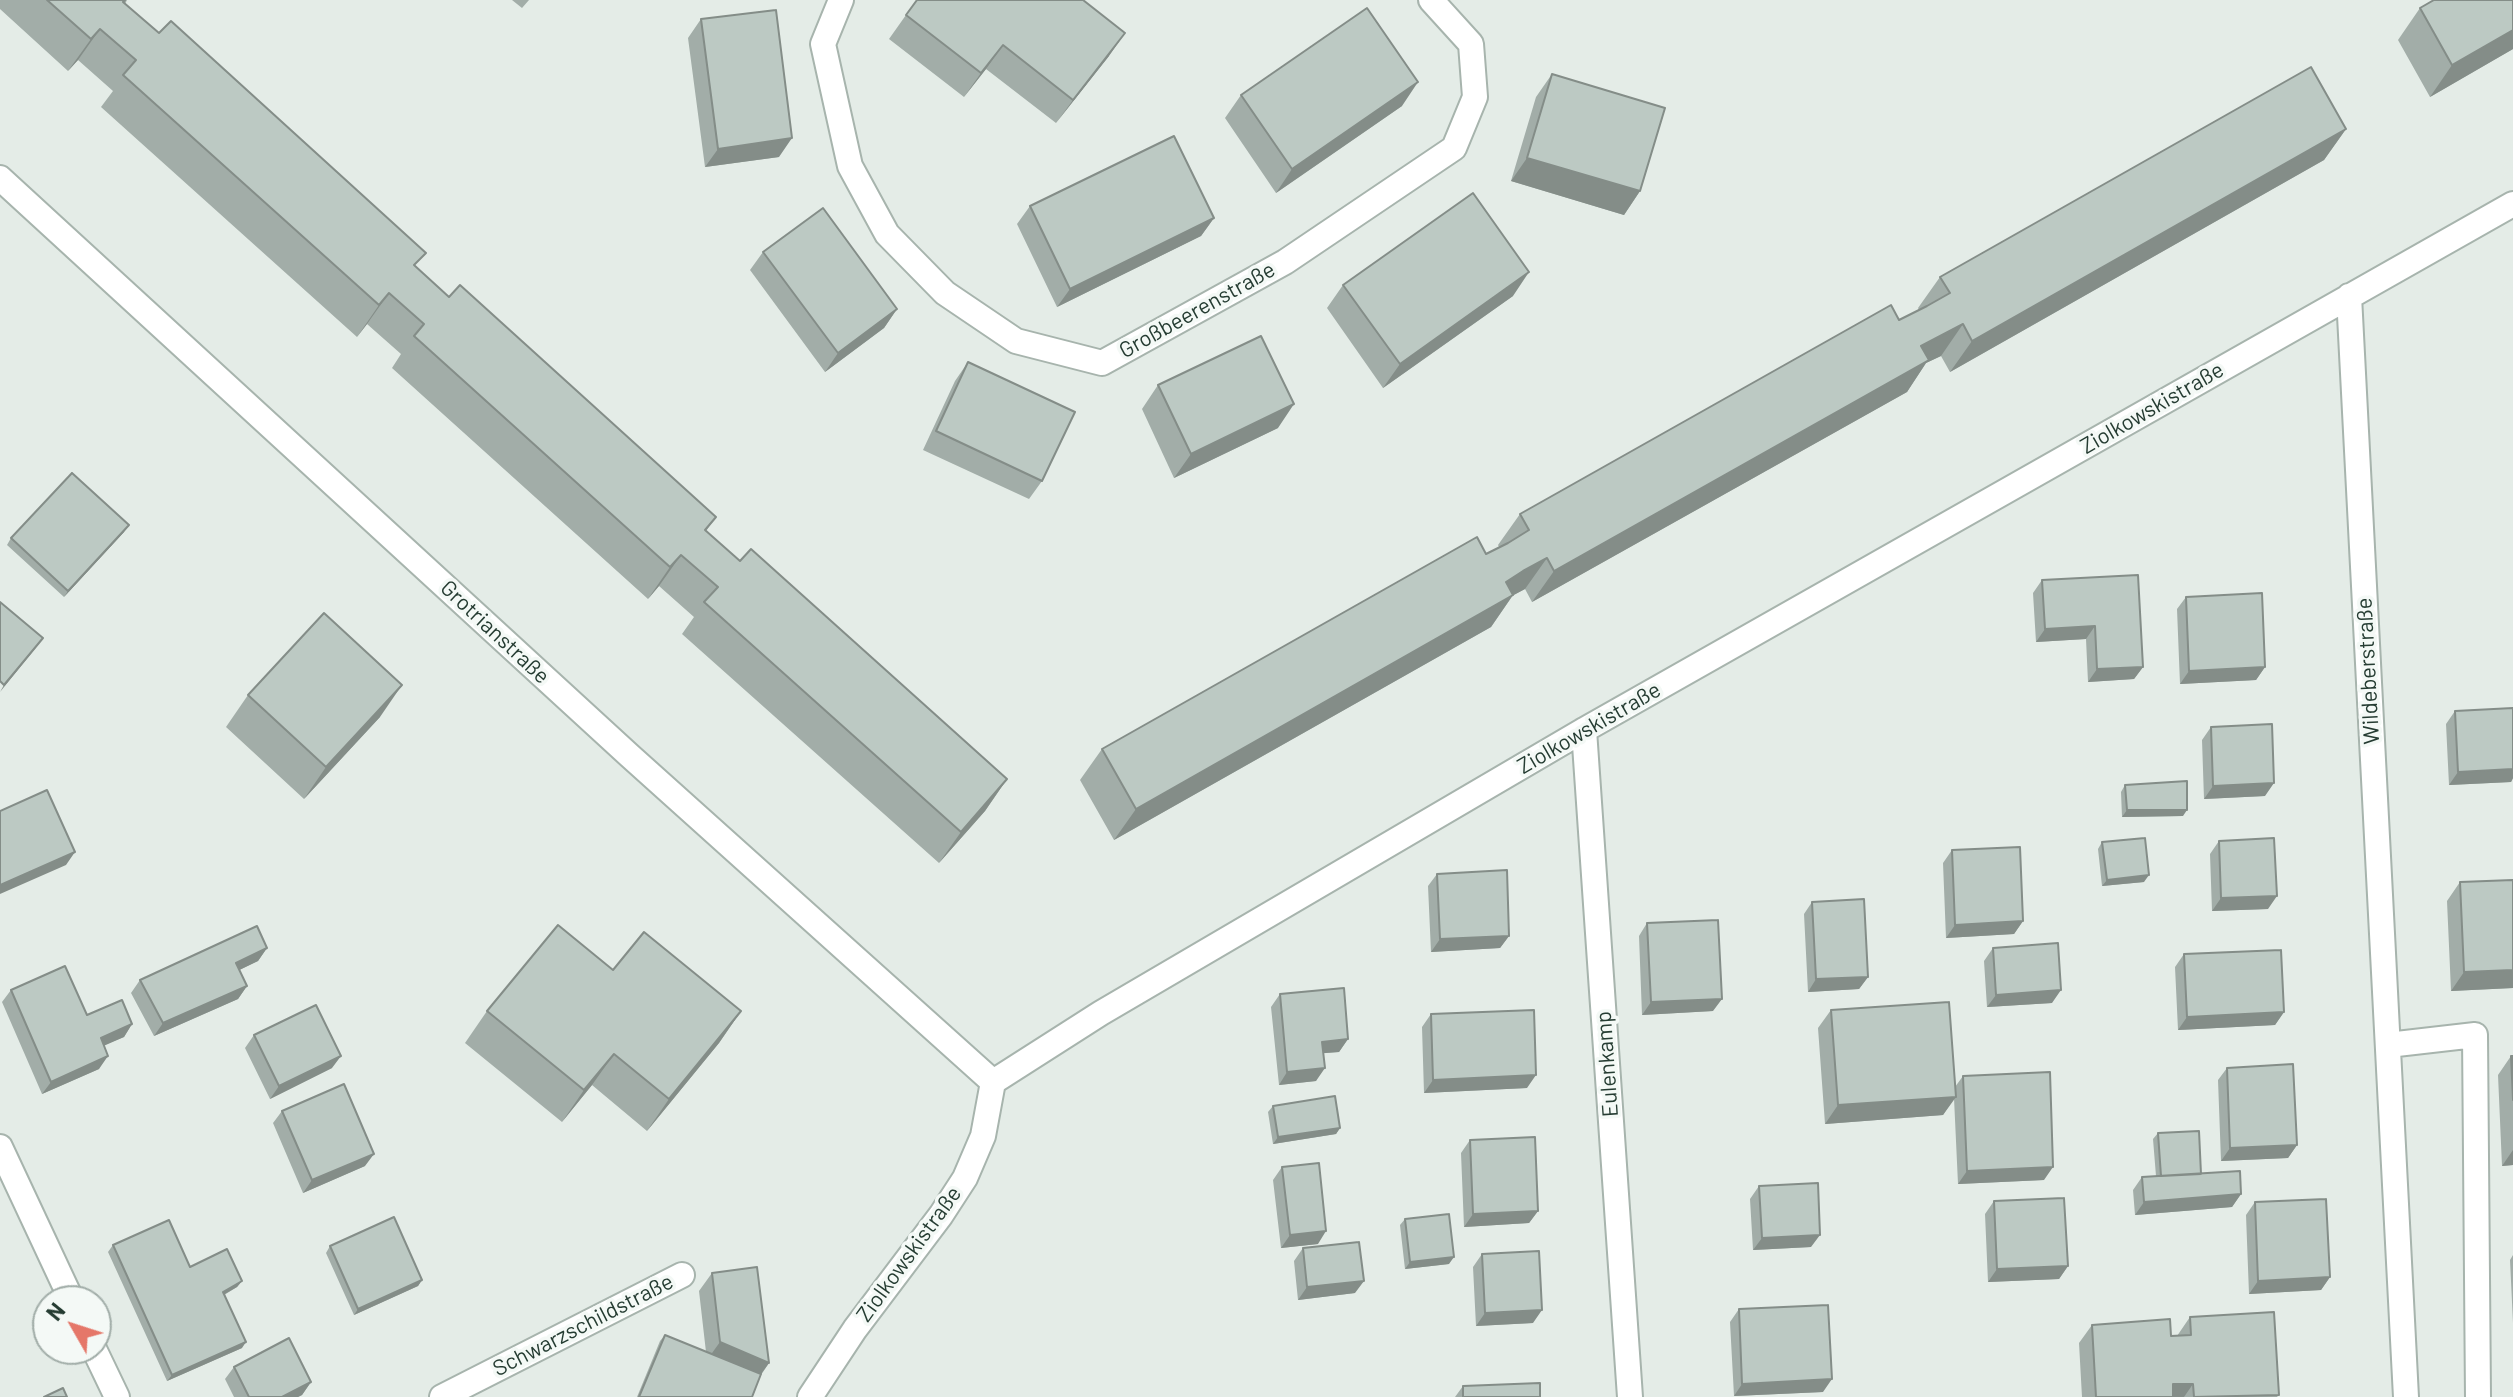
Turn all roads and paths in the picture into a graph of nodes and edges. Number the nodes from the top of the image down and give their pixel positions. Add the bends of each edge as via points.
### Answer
1 (841, 0) edge
2 (1431, 0) edge
3 (0, 178) edge
4 (2513, 204) edge
5 (2349, 296) junction
6 (1584, 730) junction
7 (2388, 1045) junction
8 (993, 1082) junction
9 (0, 1147) edge
10 (682, 1275) dead end
11 (65, 1285) edge
12 (102, 1365) edge
13 (117, 1397) edge
14 (442, 1397) edge
15 (810, 1397) edge
16 (1630, 1397) edge
17 (2406, 1397) edge
18 (2478, 1397) edge

1 - 2 street, Großbeerenstraße via 823,44 850,166 887,234 945,293 1016,341 1102,363 1285,262 1454,148 1475,97 1471,44
3 - 8 street, Grotrianstraße
4 - 5 street, Ziolkowskistraße
5 - 6 street, Ziolkowskistraße
5 - 7 street, Wildeberstraße
6 - 8 street, Ziolkowskistraße via 1101,1013
6 - 16 street, Eulenkamp
7 - 17 street, Wildeberstraße
7 - 18 street via 2475,1035
8 - 15 street, Ziolkowskistraße via 983,1136 965,1178
9 - 11 street
10 - 14 street, Schwarzschildstraße
12 - 13 street

